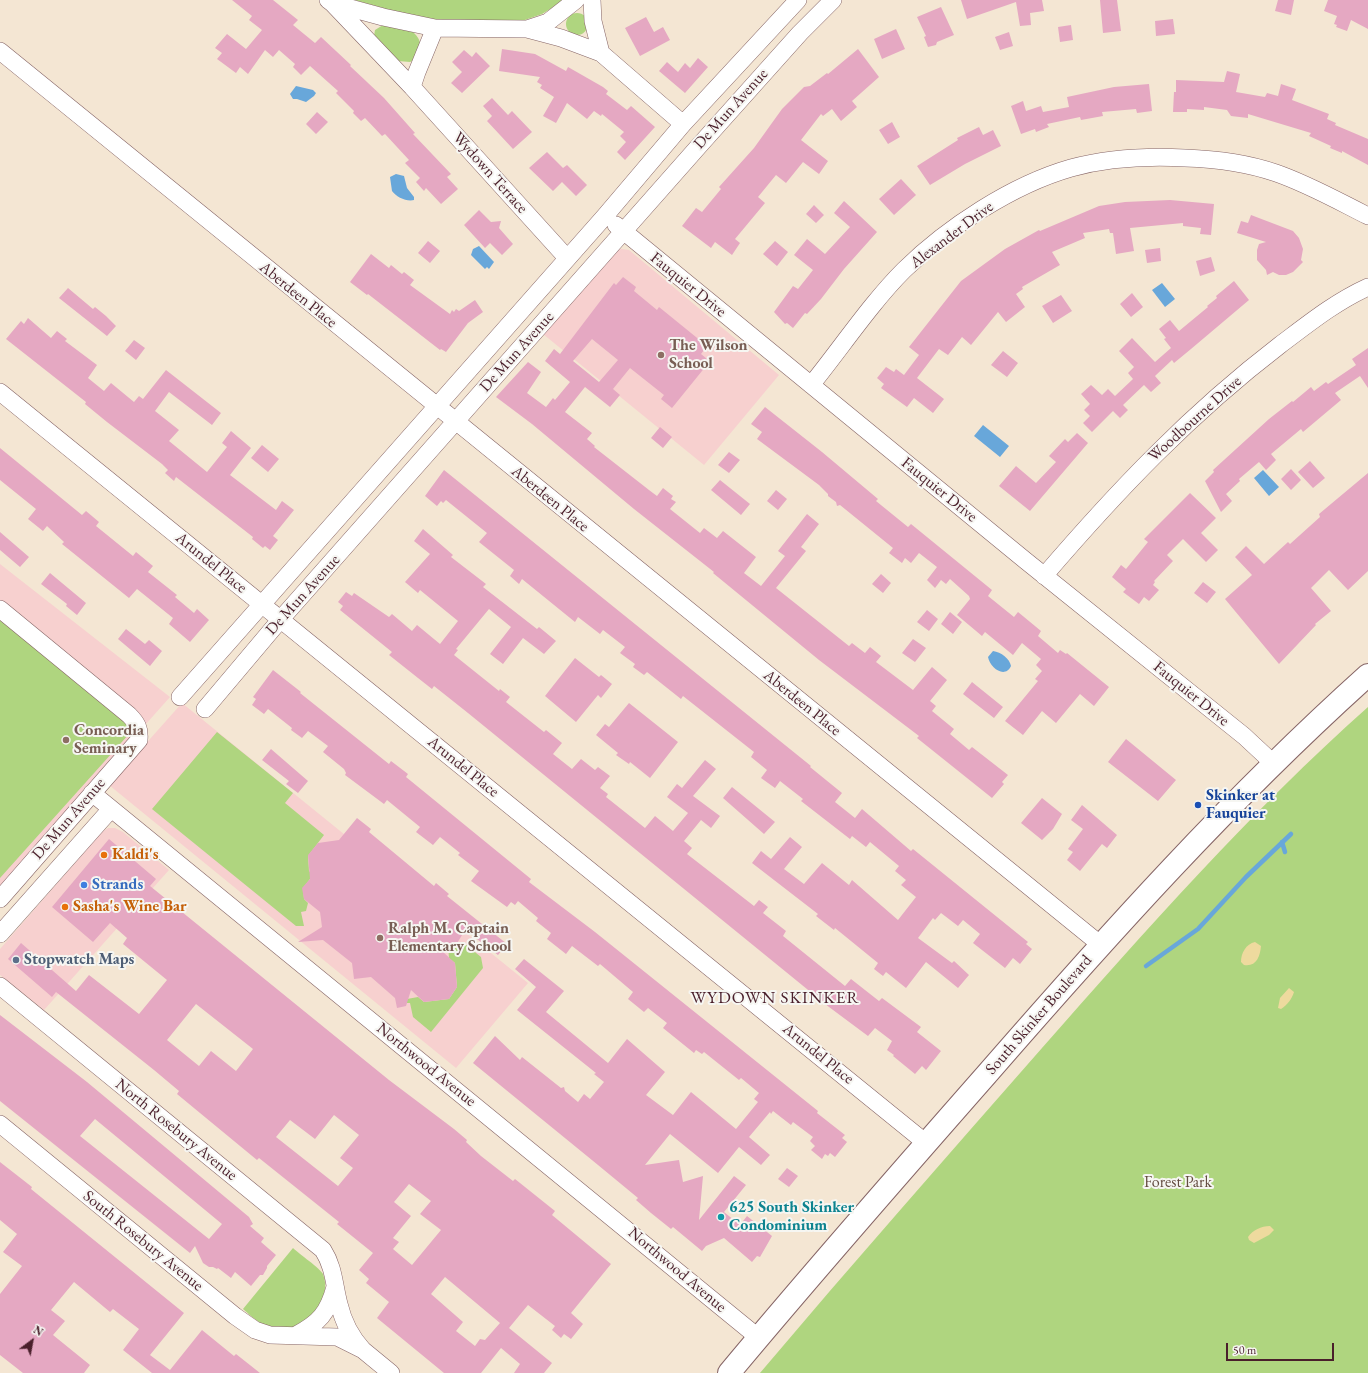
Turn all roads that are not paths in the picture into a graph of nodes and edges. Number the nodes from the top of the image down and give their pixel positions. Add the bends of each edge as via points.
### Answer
1 (576, 0) edge
2 (592, 0) edge
3 (798, 0) edge
4 (833, 0) edge
5 (330, 1) edge
6 (435, 28) junction
7 (527, 29) junction
8 (0, 51) edge
9 (601, 53) junction
10 (412, 87) junction
11 (684, 124) junction
12 (605, 216) junction
13 (1368, 216) edge
14 (624, 232) junction
15 (567, 258) junction
16 (1368, 287) edge
17 (811, 385) junction
18 (0, 392) edge
19 (436, 406) junction
20 (455, 422) junction
21 (1044, 576) junction
22 (262, 605) junction
23 (0, 609) edge
24 (280, 620) junction
25 (1368, 675) edge
26 (180, 697) dead end
27 (205, 709) dead end
28 (1273, 763) junction
29 (92, 793) junction
30 (111, 809) junction
31 (0, 899) edge
32 (0, 934) edge
33 (1101, 945) junction
34 (0, 986) edge
35 (0, 1124) edge
36 (926, 1143) junction
37 (335, 1285) junction
38 (323, 1315) joint
39 (296, 1335) junction
40 (758, 1338) junction
41 (363, 1350) junction
42 (391, 1373) edge
43 (730, 1373) edge

1 - 7 street, Wydown Terrace via 548,22
2 - 9 street
3 - 11 street, De Mun Avenue
4 - 14 street, De Mun Avenue via 795,38
5 - 6 street, Wydown Terrace via 383,17
5 - 10 street, Wydown Terrace
6 - 7 street, Wydown Terrace
6 - 10 street
7 - 9 street, Wydown Terrace
8 - 19 street, Aberdeen Place
9 - 11 street, Wydown Terrace
10 - 15 street, Wydown Terrace
11 - 12 street, De Mun Avenue
12 - 14 street, Fauquier Drive
12 - 15 street, De Mun Avenue
13 - 17 street, Alexander Drive via 1274,172 1213,159 1164,157 1114,160 1072,168 1043,178 996,202 937,242 888,288
14 - 17 street, Fauquier Drive
14 - 20 street, De Mun Avenue
15 - 19 street, De Mun Avenue
16 - 21 street, Woodbourne Drive via 1323,312 1208,405 1132,476
17 - 21 street, Fauquier Drive
18 - 22 street, Arundel Place
19 - 20 street, Aberdeen Place
19 - 22 street, De Mun Avenue
20 - 24 street, De Mun Avenue
20 - 33 street, Aberdeen Place
21 - 28 street, Fauquier Drive via 1244,736
22 - 24 street, Arundel Place
22 - 26 street, De Mun Avenue
23 - 29 street, De Mun Avenue via 138,724 139,740
24 - 27 street, De Mun Avenue
24 - 36 street, Arundel Place
25 - 28 main road, South Skinker Boulevard
28 - 33 main road, South Skinker Boulevard
29 - 30 street, Northwood Avenue
29 - 31 street, De Mun Avenue
30 - 32 street, De Mun Avenue
30 - 40 street, Northwood Avenue
33 - 36 main road, South Skinker Boulevard
34 - 37 street, North Rosebury Avenue via 323,1250 332,1268
35 - 39 street, South Rosebury Avenue via 241,1321 270,1336
36 - 40 main road, South Skinker Boulevard
37 - 38 street, North Rosebury Avenue via 331,1301
37 - 41 street, North Rosebury Avenue via 347,1327 354,1341
38 - 39 street, South Rosebury Avenue via 312,1326
39 - 41 street, South Rosebury Avenue via 337,1337
40 - 43 main road, South Skinker Boulevard
41 - 42 street

